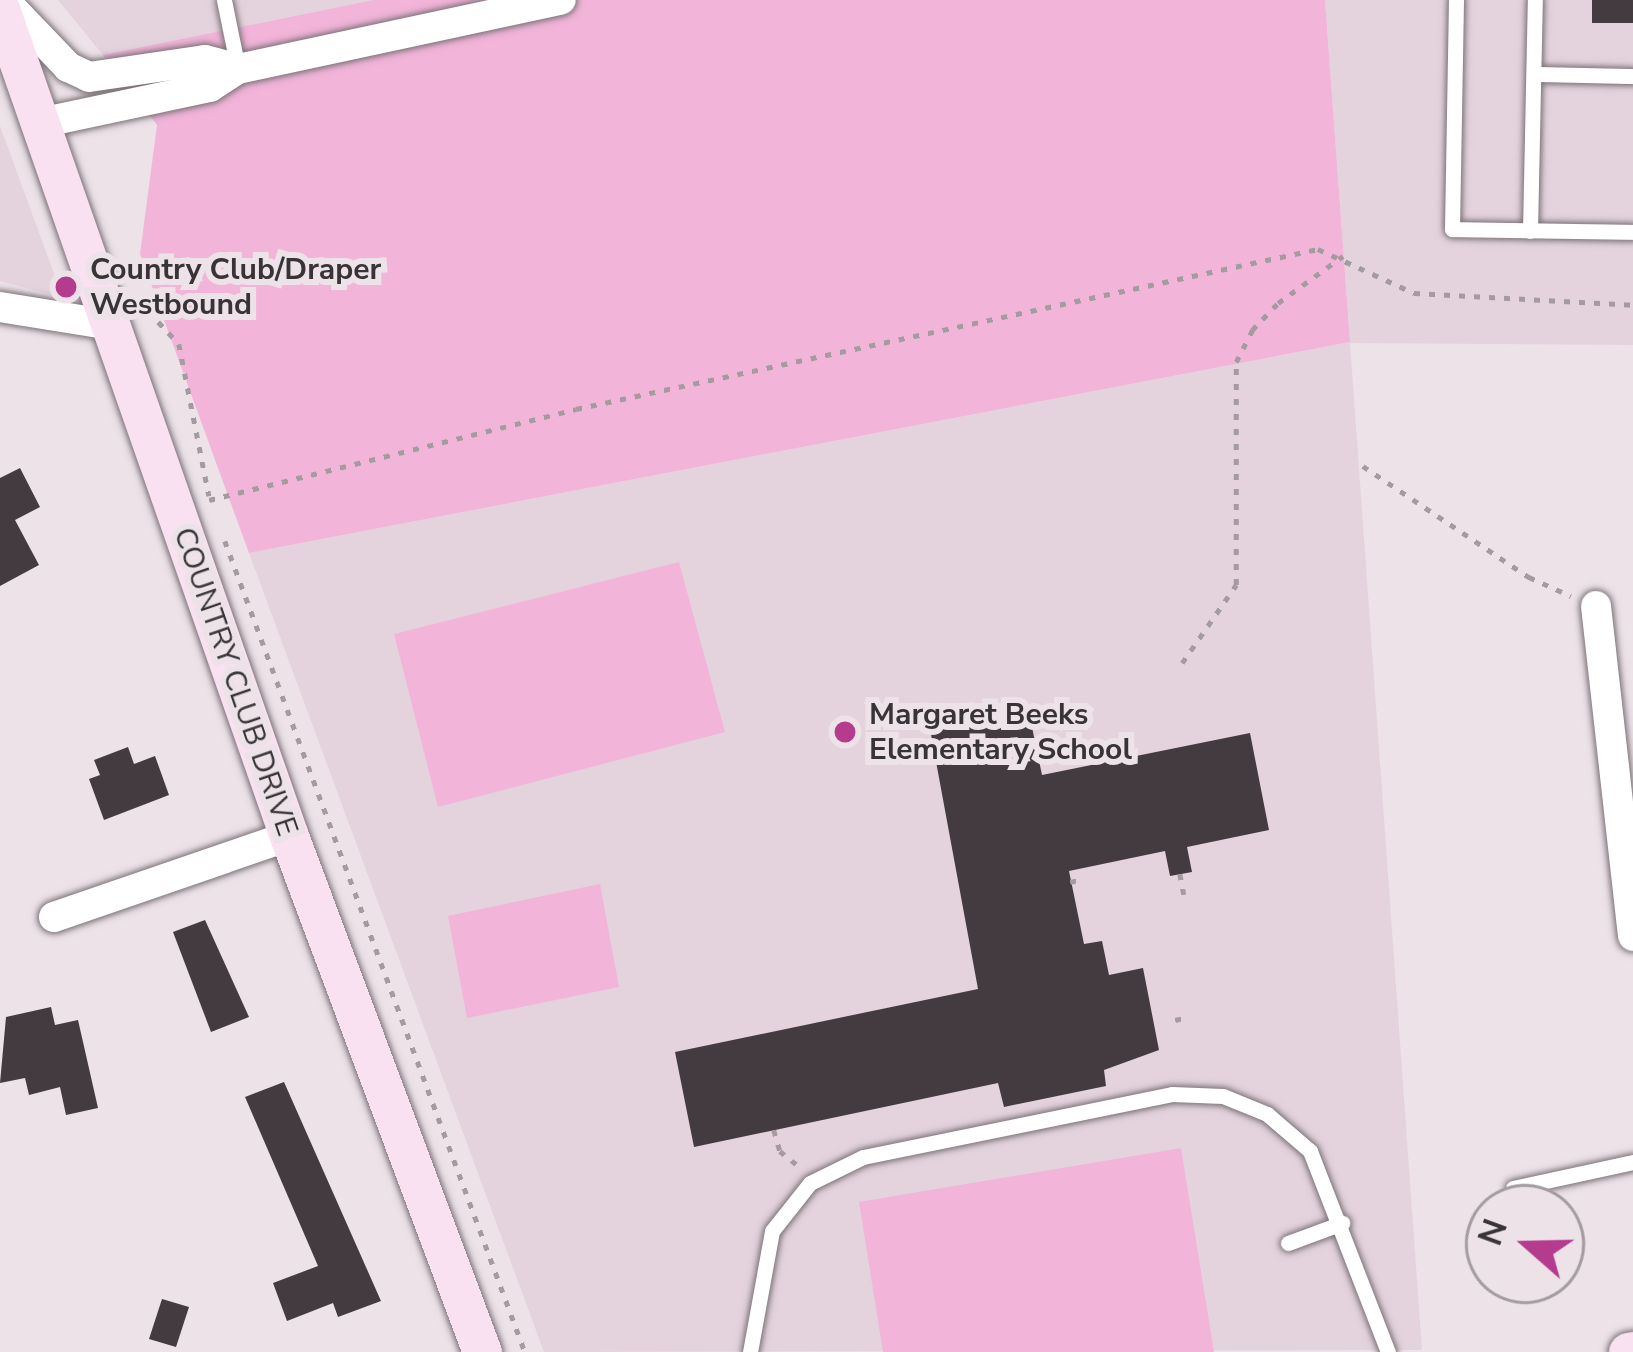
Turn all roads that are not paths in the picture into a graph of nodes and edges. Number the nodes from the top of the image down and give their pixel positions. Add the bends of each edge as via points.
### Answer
1 (4, 0) edge
2 (224, 0) edge
3 (561, 0) edge
4 (1456, 0) edge
5 (1535, 0) edge
6 (0, 9) edge
7 (238, 69) junction
8 (1534, 74) junction
9 (1633, 76) edge
10 (40, 122) junction
11 (1530, 231) junction
12 (1633, 232) edge
13 (0, 308) edge
14 (122, 311) junction
15 (1596, 606) road end
16 (289, 836) junction
17 (54, 917) dead end
18 (1633, 936) edge
19 (1633, 1162) edge
20 (1528, 1184) edge
21 (1342, 1223) junction
22 (1288, 1243) dead end
23 (482, 1352) edge
24 (750, 1352) edge
25 (1388, 1352) edge

1 - 7 street via 68,67 89,76 205,60
2 - 7 lane
3 - 7 street
4 - 11 lane via 1452,230
5 - 8 lane
6 - 10 street, COUNTRY CLUB DRIVE
7 - 10 street via 210,87
8 - 9 lane
8 - 11 lane
10 - 14 street, COUNTRY CLUB DRIVE
11 - 12 lane
13 - 14 street
14 - 16 street, COUNTRY CLUB DRIVE
15 - 18 street
16 - 17 street
16 - 23 street, COUNTRY CLUB DRIVE
19 - 20 lane
21 - 22 lane
21 - 24 lane via 1310,1151 1268,1114 1202,1094 863,1157 809,1184 772,1231
21 - 25 lane

